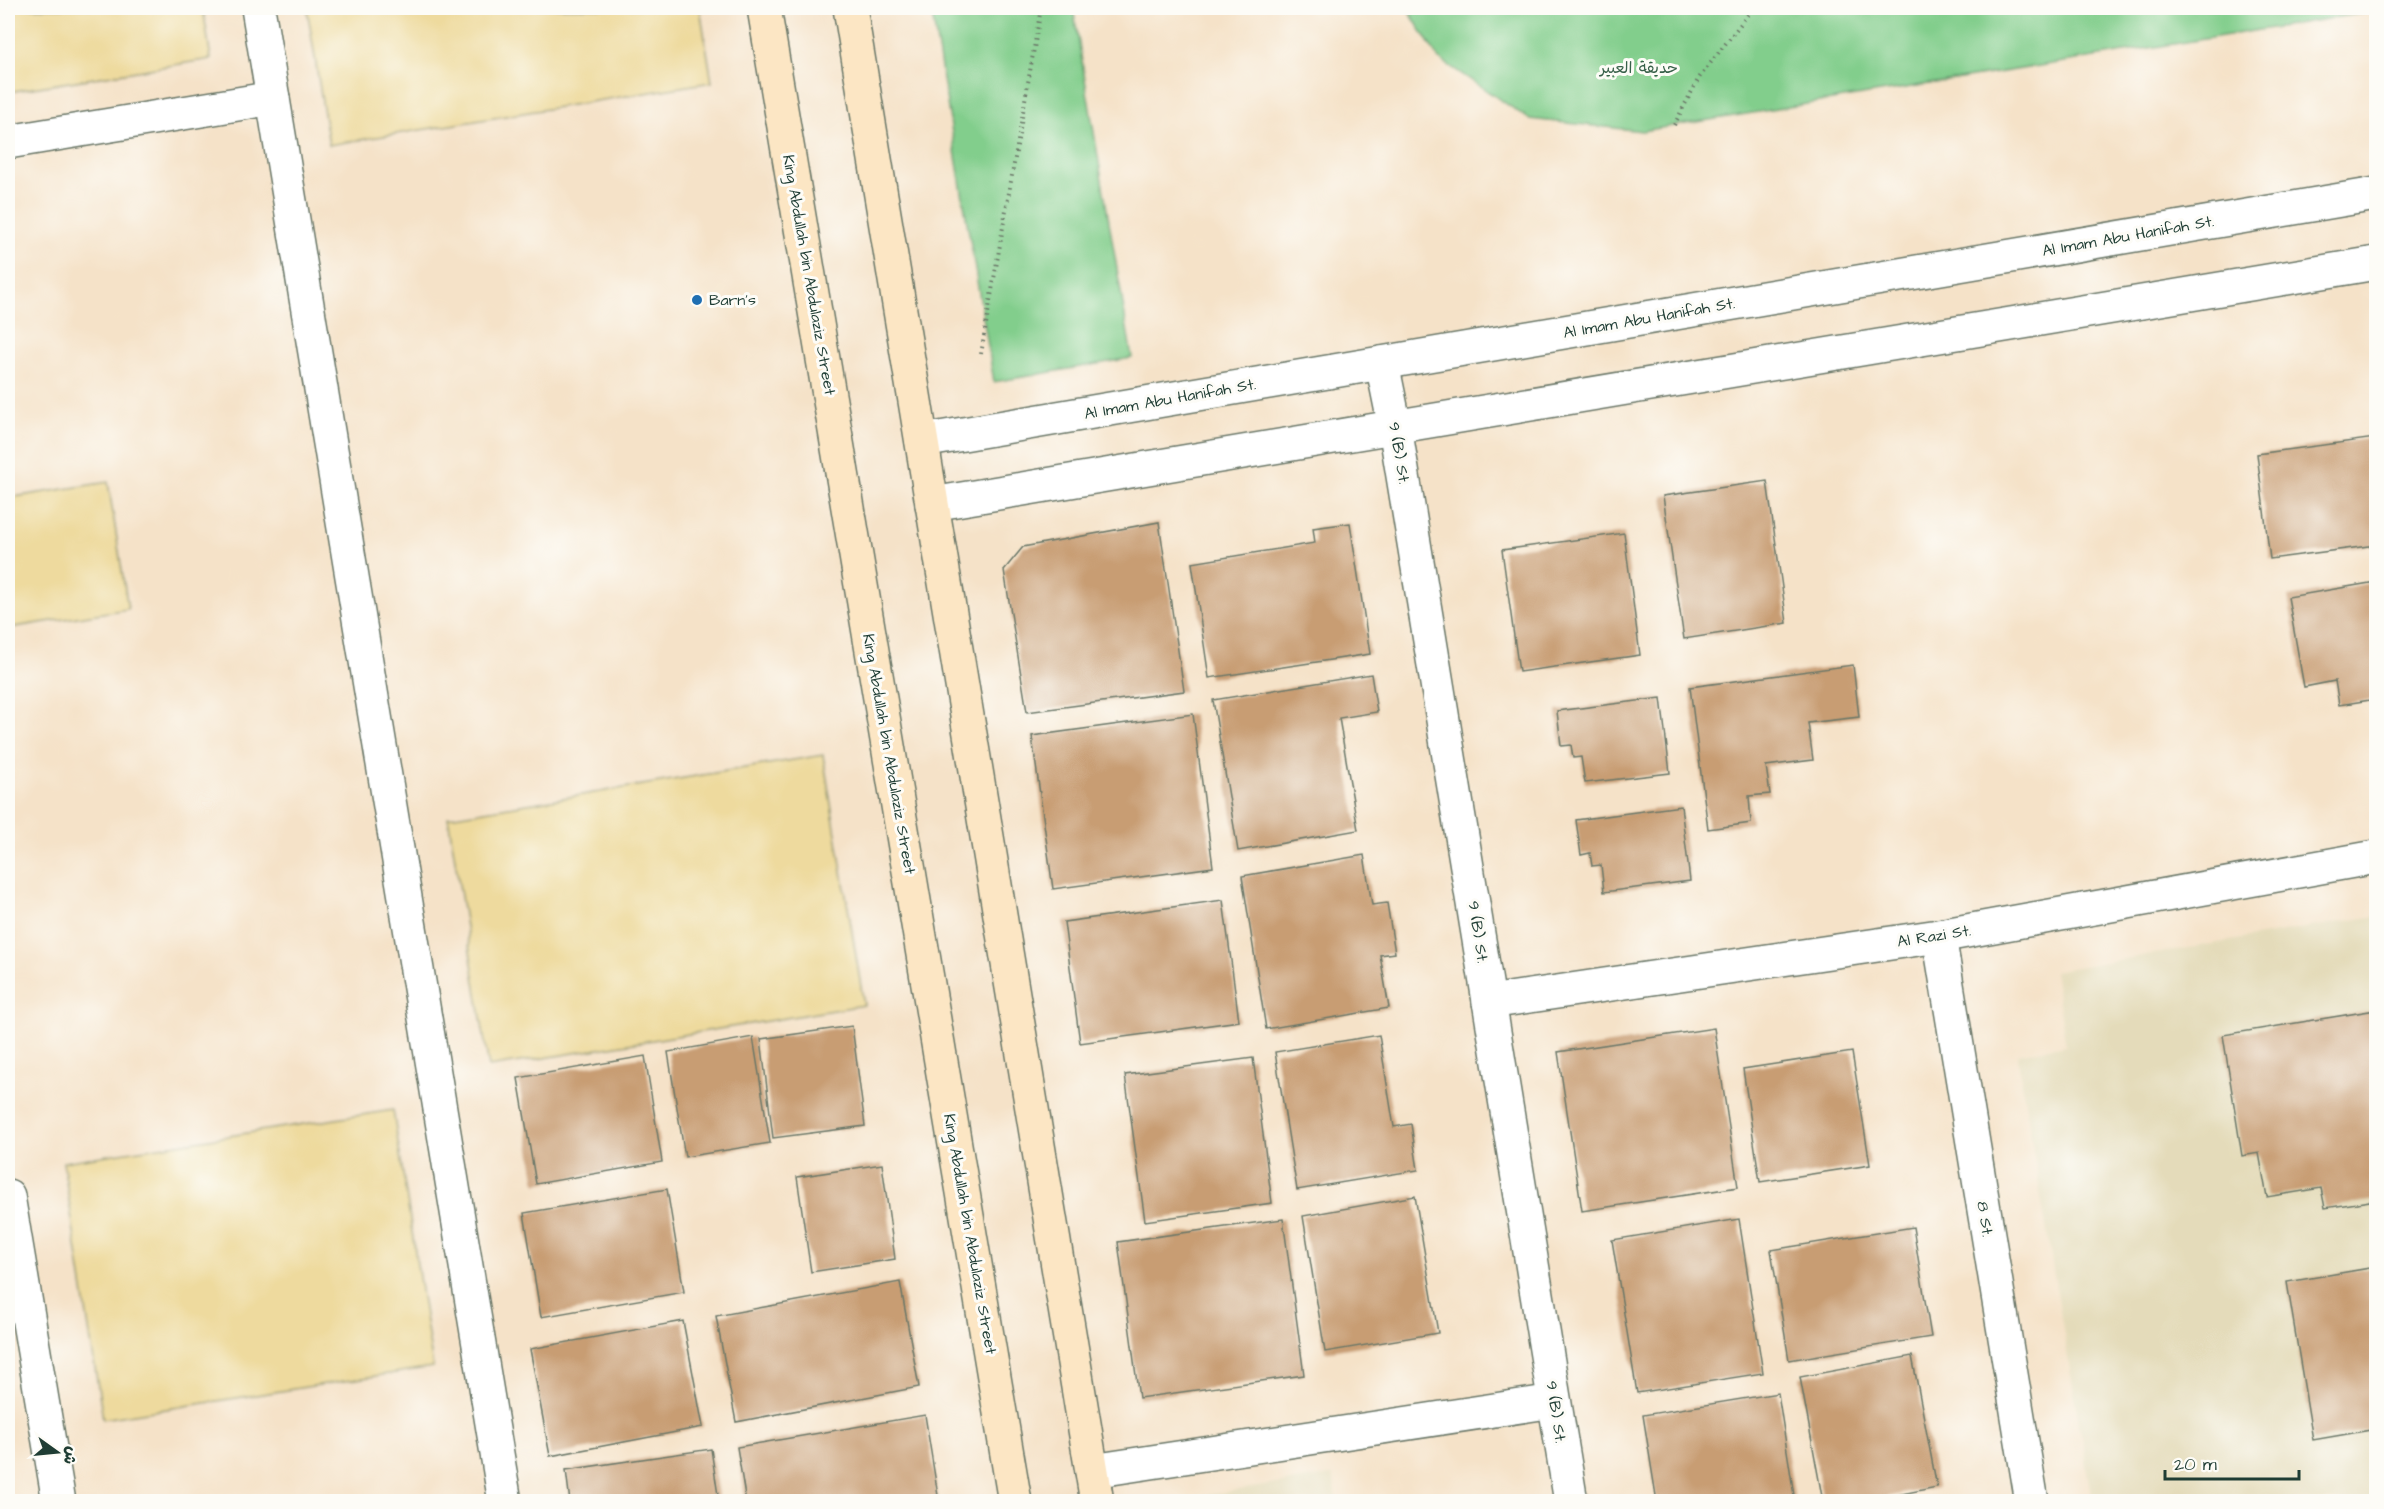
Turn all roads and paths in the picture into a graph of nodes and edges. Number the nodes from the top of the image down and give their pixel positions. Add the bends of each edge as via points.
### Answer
1 (258, 8) edge
2 (764, 8) edge
3 (850, 8) edge
4 (1041, 8) edge
5 (1753, 8) edge
6 (273, 98) junction
7 (1674, 125) dead end
8 (8, 142) edge
9 (2376, 194) edge
10 (2376, 263) edge
11 (981, 354) dead end
12 (1382, 363) junction
13 (1395, 427) junction
14 (922, 441) junction
15 (932, 504) junction
16 (2376, 857) edge
17 (1939, 936) junction
18 (1489, 1002) junction
19 (8, 1196) edge
20 (19, 1332) edge
21 (1554, 1401) junction
22 (1094, 1486) edge
23 (59, 1502) edge
24 (505, 1502) edge
25 (1015, 1502) edge
26 (1571, 1502) edge
27 (2032, 1502) edge

1 - 6 street
2 - 25 main road, King Abdullah bin Abdulaziz Street
3 - 14 main road
4 - 11 path
5 - 7 path via 1698,78
6 - 8 street
6 - 24 street
9 - 12 street, Al Imam Abu Hanifah St.
10 - 13 street
12 - 13 street, 9 (B) St.
12 - 14 street, Al Imam Abu Hanifah St.
13 - 15 street
13 - 18 street, 9 (B) St.
14 - 15 main road
15 - 22 main road
16 - 17 street, Al Razi St.
17 - 18 street, Al Razi St.
17 - 27 street, 8 St.
18 - 21 street, 9 (B) St.
19 - 20 street
20 - 23 street
21 - 22 street
21 - 26 street, 9 (B) St.

